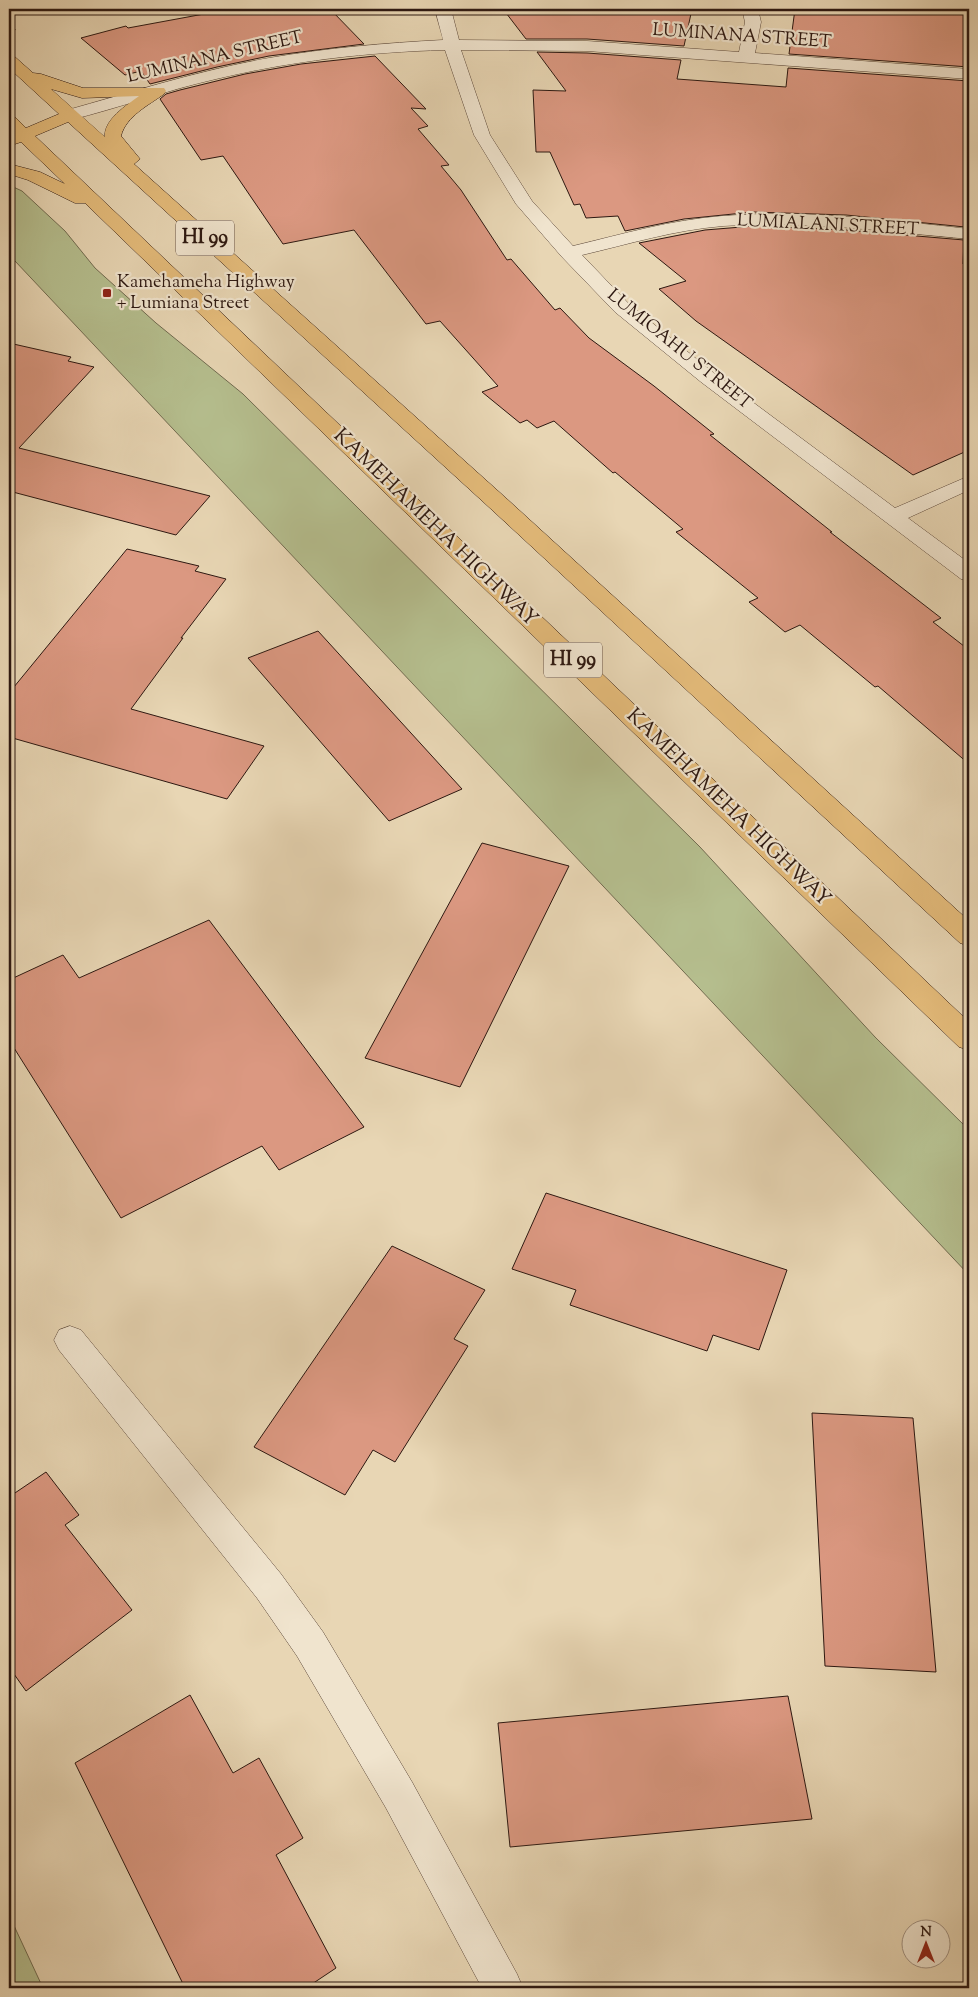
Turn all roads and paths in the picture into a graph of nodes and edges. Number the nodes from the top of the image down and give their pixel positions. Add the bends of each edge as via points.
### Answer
1 (444, 9) edge
2 (750, 9) edge
3 (452, 44) junction
4 (746, 58) junction
5 (15, 65) edge
6 (969, 74) edge
7 (158, 91) junction
8 (70, 115) junction
9 (13, 130) edge
10 (9, 169) edge
11 (142, 181) junction
12 (99, 206) junction
13 (969, 234) edge
14 (569, 253) junction
15 (969, 482) edge
16 (894, 516) junction
17 (969, 574) edge
18 (969, 936) edge
19 (969, 1039) edge
20 (70, 1340) dead end
21 (503, 1988) edge

1 - 3 street, LUMIOAHU STREET
2 - 4 street via 753,22
3 - 4 street, LUMINANA STREET via 587,46
3 - 7 street, LUMINANA STREET via 295,58 216,74
3 - 14 street, LUMIOAHU STREET via 482,135 525,204
4 - 6 street, LUMINANA STREET
5 - 7 main road via 54,85 82,92
5 - 8 main road, HI 99
7 - 8 street, LUMINANA STREET
7 - 11 main road via 123,117 112,130 112,136 136,166
8 - 9 main road, LUMINANA STREET
8 - 11 main road, HI 99
9 - 12 main road, KAMEHAMEHA HIGHWAY / HI 99
10 - 12 main road via 34,176
11 - 18 main road, HI 99
12 - 19 main road, KAMEHAMEHA HIGHWAY / HI 99
13 - 14 street, LUMIALANI STREET via 755,219 687,225
14 - 16 street, LUMIOAHU STREET via 622,308 708,378
15 - 16 street
16 - 17 street, LUMIOAHU STREET
20 - 21 street via 269,1586 310,1644 399,1795

